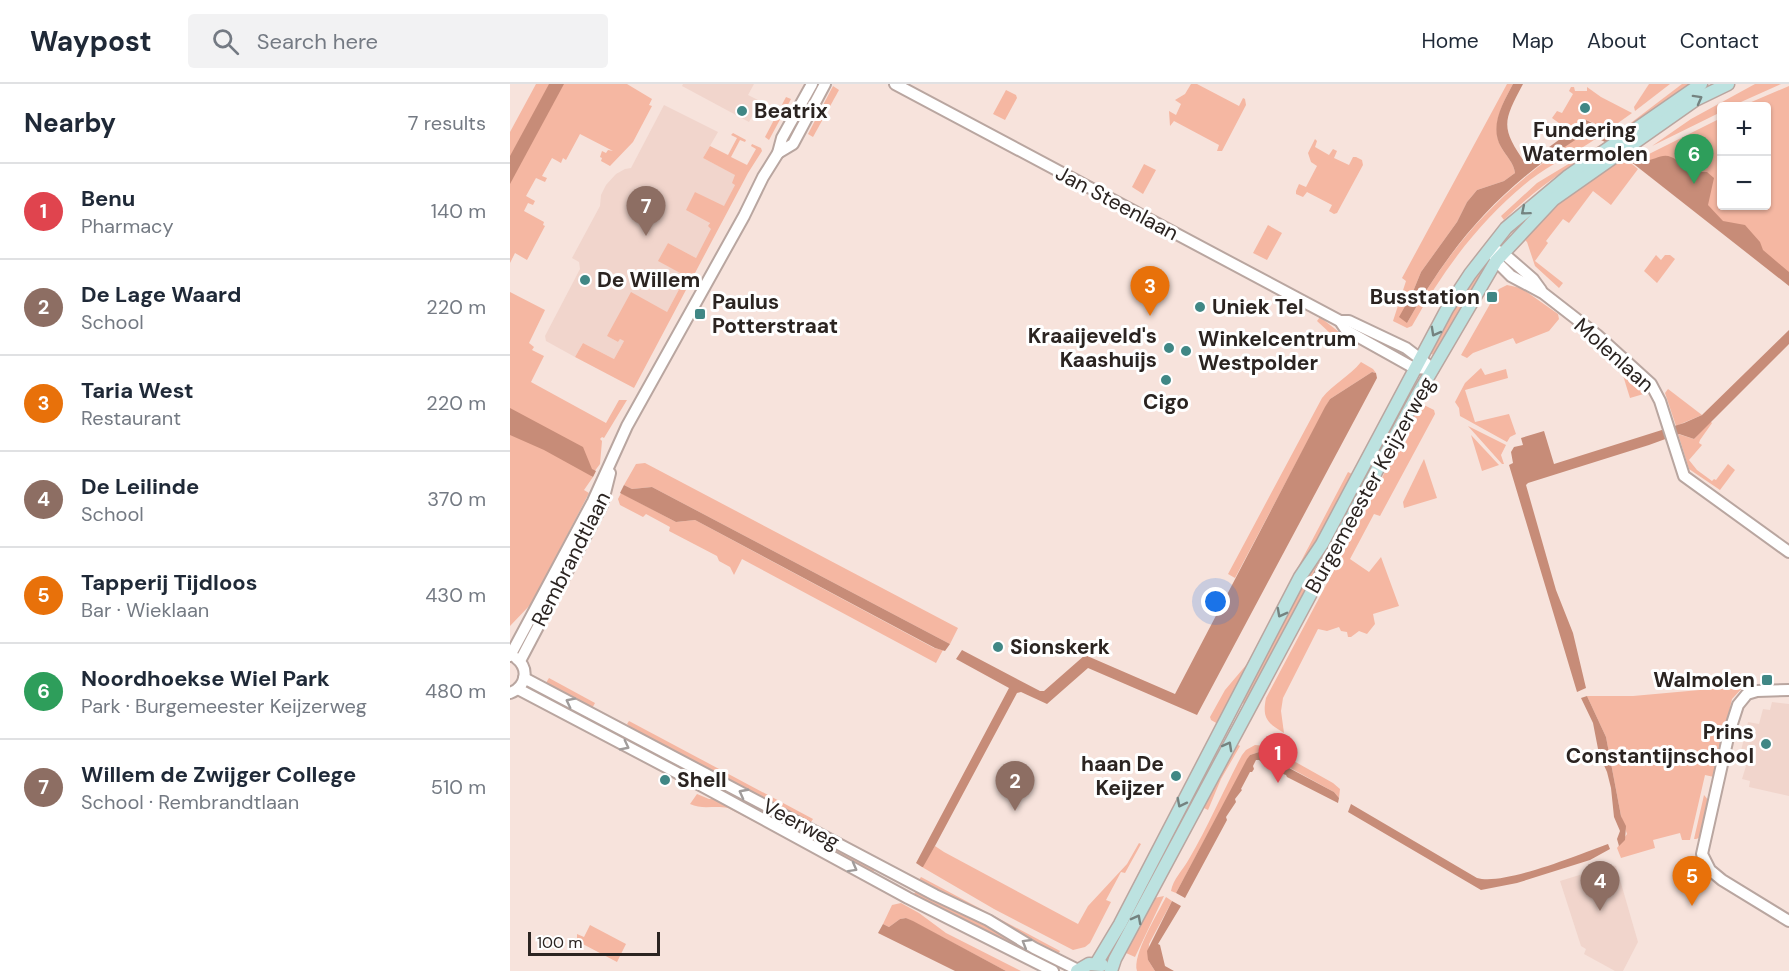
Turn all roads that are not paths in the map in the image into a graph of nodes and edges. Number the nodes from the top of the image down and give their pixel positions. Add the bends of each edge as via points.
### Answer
1 (812, 84) edge
2 (825, 84) edge
3 (895, 84) edge
4 (1701, 84) edge
5 (1728, 84) edge
6 (1627, 141) junction
7 (778, 153) junction
8 (1610, 153) junction
9 (1490, 248) junction
10 (1499, 257) junction
11 (1417, 363) junction
12 (1433, 369) junction
13 (1789, 552) edge
14 (515, 658) edge
15 (525, 678) junction
16 (1789, 690) edge
17 (514, 691) edge
18 (1789, 921) edge
19 (1096, 964) junction
20 (1077, 970) edge
21 (1053, 971) edge
22 (1111, 971) edge

1 - 7 street, Rembrandtlaan via 782,138
2 - 7 street, Rembrandtlaan via 793,144
3 - 11 street, Jan Steenlaan via 1340,321 1349,321 1406,348
4 - 6 main road, Burgemeester Keijzerweg via 1672,102
6 -> 5 main road, Burgemeester Keijzerweg
6 - 8 main road, Burgemeester Keijzerweg
7 - 14 street, Rembrandtlaan via 627,426 613,455 602,506
8 -> 9 main road, Burgemeester Keijzerweg via 1547,192 1506,228
8 - 10 main road, Burgemeester Keijzerweg via 1554,199
9 - 10 street, Molenlaan
9 -> 11 main road, Burgemeester Keijzerweg via 1456,295
10 - 12 main road, Burgemeester Keijzerweg
10 - 13 street, Molenlaan via 1511,276 1543,293 1652,384 1684,476
11 - 12 street, Jan Steenlaan
11 -> 19 main road, Burgemeester Keijzerweg
22 -> 12 main road, Burgemeester Keijzerweg
14 - 15 street via 524,669
15 - 17 street
20 -> 15 street, Veerweg
16 - 18 street via 1757,691 1747,694 1738,705 1702,847 1710,870
17 -> 21 street, Veerweg
19 - 20 main road
19 - 22 main road

